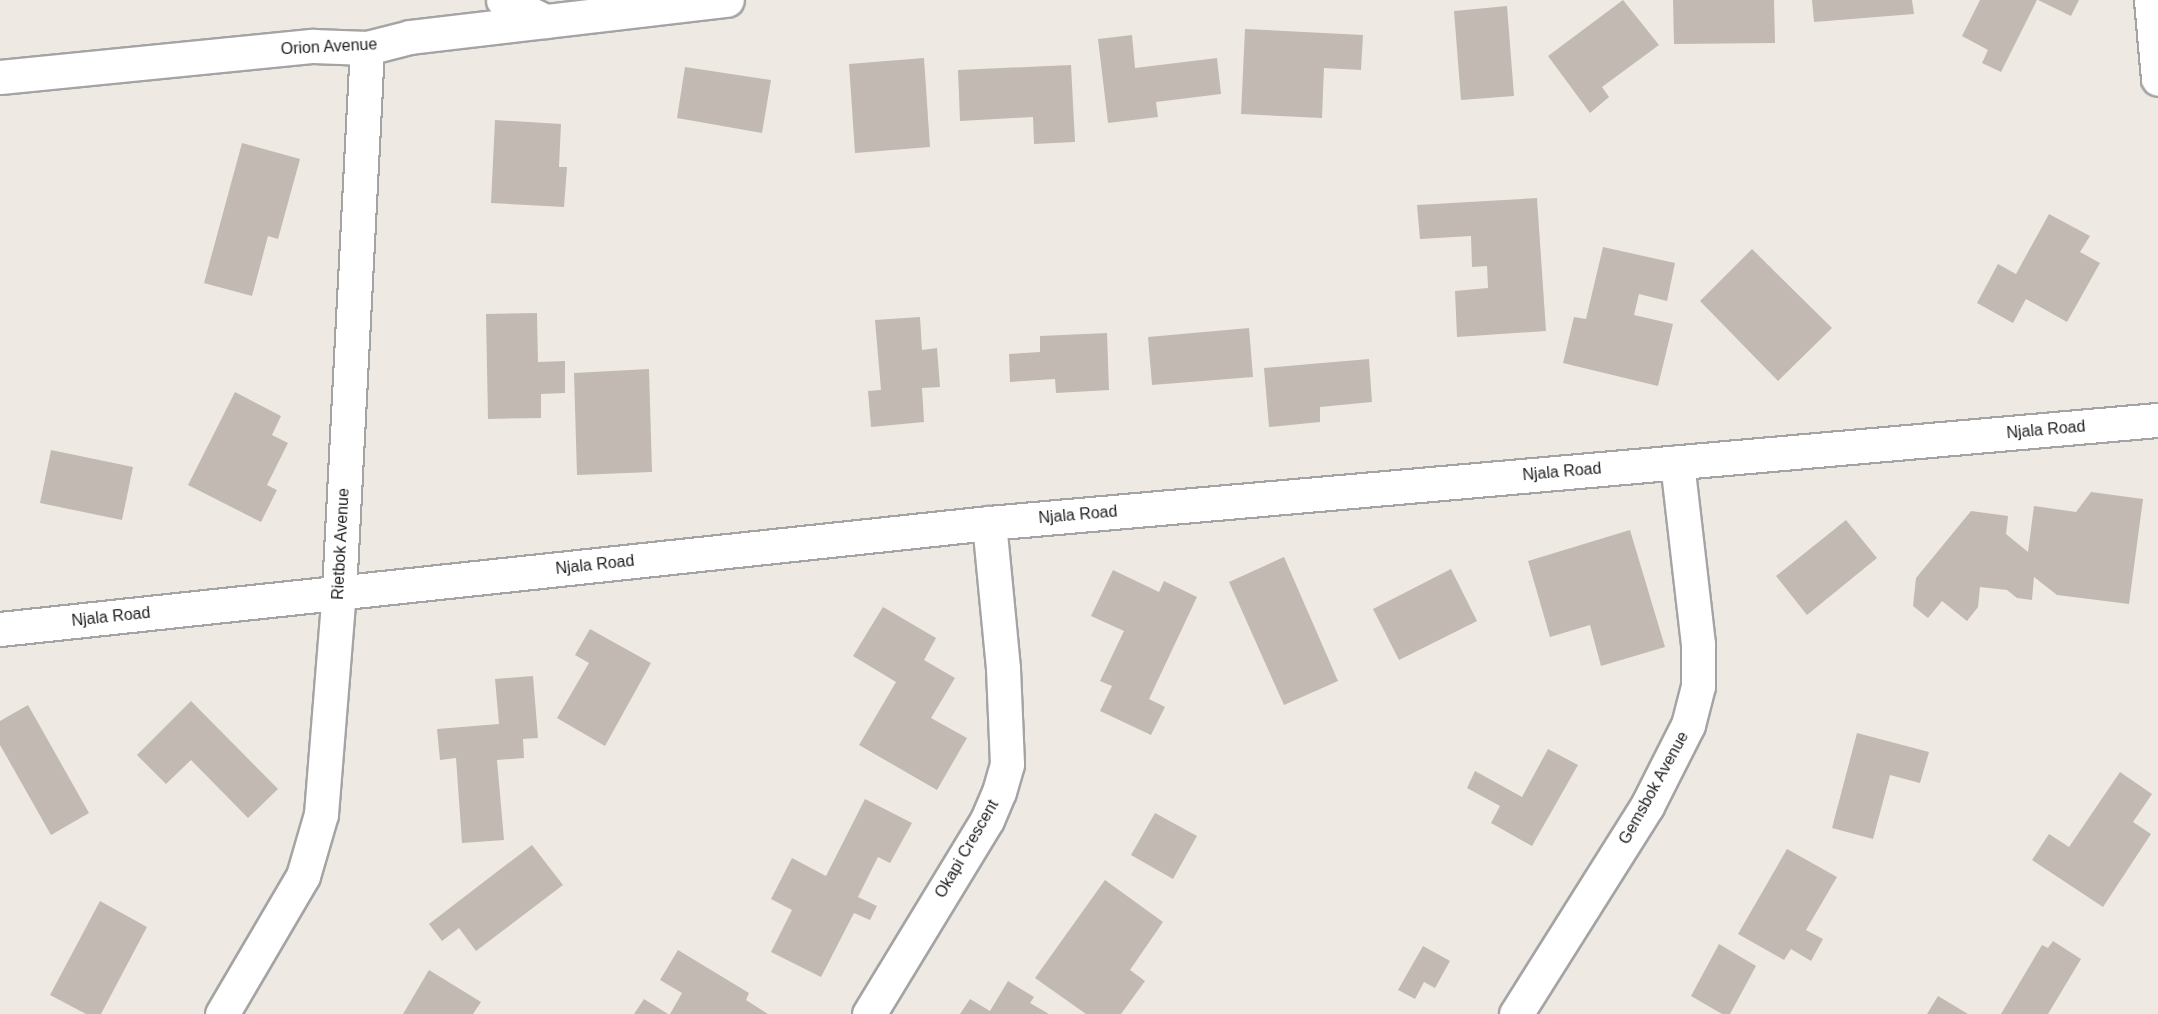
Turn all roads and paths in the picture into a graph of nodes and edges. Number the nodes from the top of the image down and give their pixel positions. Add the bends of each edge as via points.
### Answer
1 (503, 0) edge
2 (728, 0) edge
3 (2151, 0) edge
4 (545, 21) junction
5 (367, 48) junction
6 (0, 77) edge
7 (2158, 79) edge
8 (2158, 420) edge
9 (1677, 462) junction
10 (989, 523) junction
11 (339, 591) junction
12 (0, 629) edge
13 (222, 1014) edge
14 (869, 1014) edge
15 (1516, 1014) edge

1 - 4 street
2 - 4 street, Orion Avenue
3 - 7 street
4 - 5 street, Orion Avenue via 410,37
5 - 6 street, Orion Avenue via 313,46
5 - 11 street, Rietbok Avenue
8 - 9 street, Njala Road
9 - 10 street, Njala Road
9 - 15 street, Gemsbok Avenue via 1698,644 1698,686 1688,725 1647,806
10 - 11 street, Njala Road
10 - 14 street, Okapi Crescent via 1003,668 1007,764 987,820
11 - 12 street, Njala Road
11 - 13 street, Rietbok Avenue via 321,814 314,846 288,904

